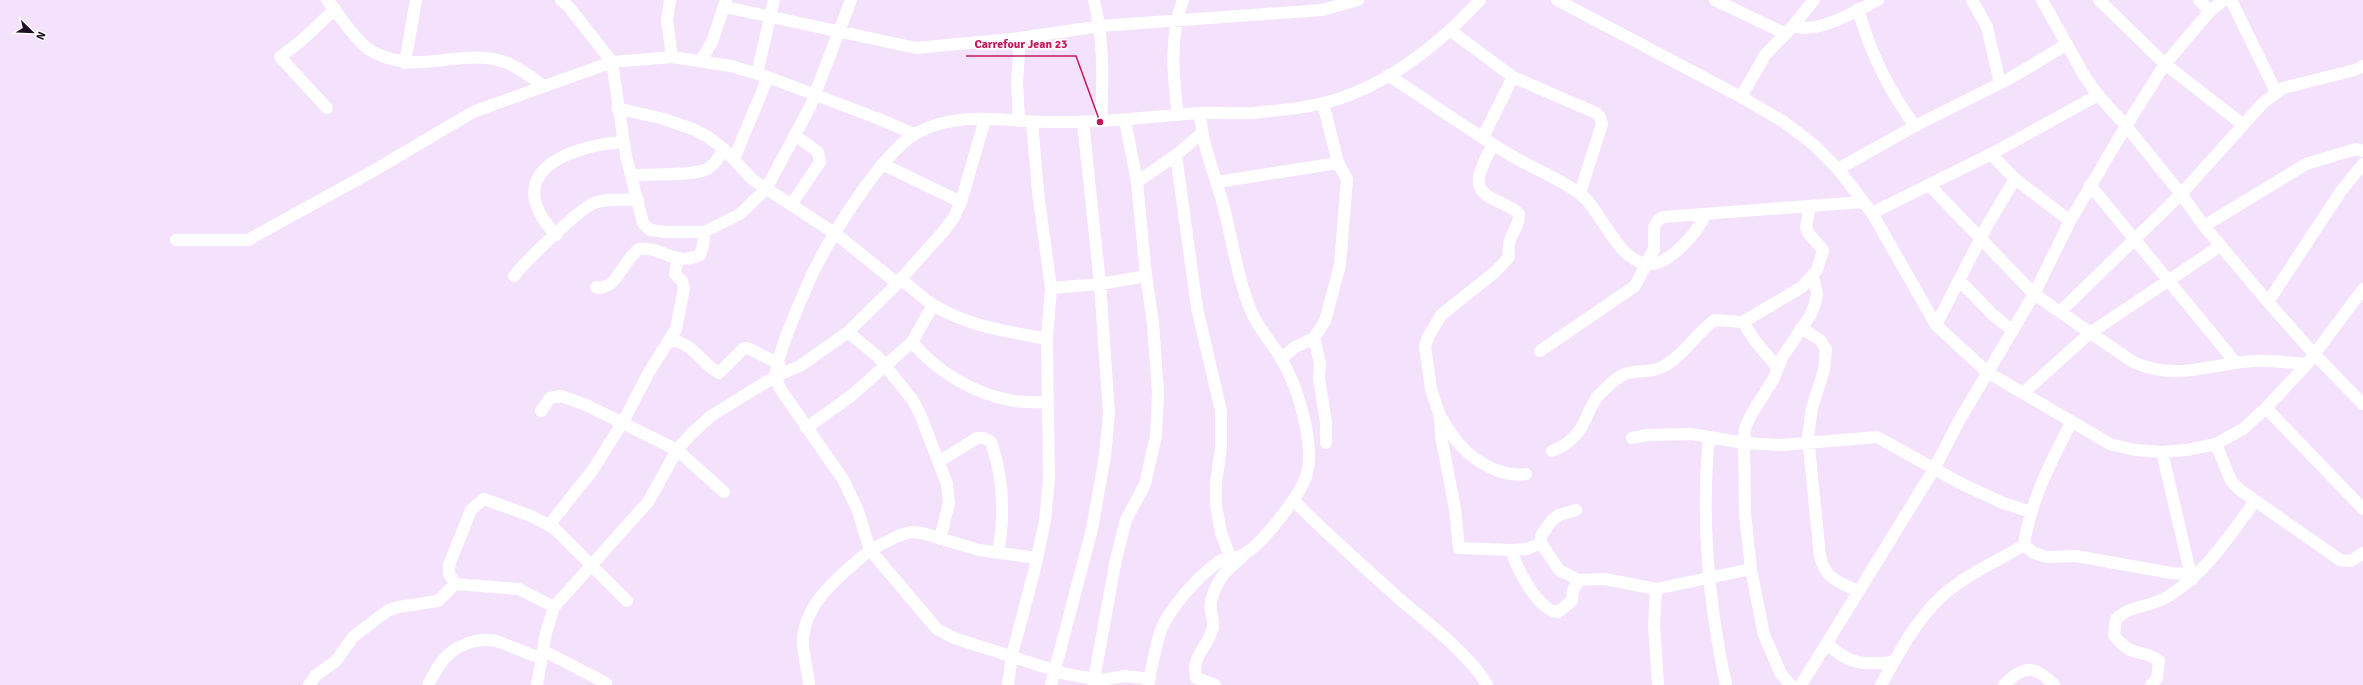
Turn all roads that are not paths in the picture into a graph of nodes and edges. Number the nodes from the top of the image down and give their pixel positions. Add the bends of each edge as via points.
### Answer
1 (416, 0) edge
2 (561, 0) edge
3 (670, 0) edge
4 (774, 0) edge
5 (851, 0) edge
6 (1094, 0) edge
7 (1183, 0) edge
8 (1358, 0) edge
9 (1480, 0) edge
10 (1557, 0) edge
11 (1715, 0) edge
12 (1814, 0) edge
13 (1878, 0) edge
14 (1972, 0) edge
15 (2042, 0) edge
16 (2099, 0) edge
17 (2199, 0) edge
18 (2224, 0) edge
19 (2232, 0) edge
20 (331, 4) edge
21 (725, 4) edge
22 (1858, 9) junction
23 (2210, 11) junction
24 (771, 18) junction
25 (1176, 19) junction
26 (1100, 26) junction
27 (1789, 30) junction
28 (1451, 31) junction
29 (840, 32) junction
30 (1020, 38) junction
31 (2067, 44) junction
32 (672, 57) junction
33 (701, 60) junction
34 (612, 62) junction
35 (405, 63) junction
36 (2165, 64) junction
37 (2363, 66) edge
38 (763, 75) junction
39 (1388, 75) junction
40 (1513, 77) junction
41 (2000, 83) junction
42 (544, 86) junction
43 (2276, 92) junction
44 (815, 94) junction
45 (2098, 95) junction
46 (1741, 97) junction
47 (1323, 103) junction
48 (327, 108) dead end
49 (617, 108) junction
50 (1200, 113) junction
51 (1178, 115) junction
52 (985, 119) junction
53 (1126, 120) junction
54 (1019, 121) junction
55 (1101, 121) junction
56 (1032, 122) junction
57 (1083, 122) junction
58 (2242, 124) junction
59 (1915, 126) junction
60 (2126, 126) junction
61 (914, 134) junction
62 (1201, 134) junction
63 (796, 136) junction
64 (1483, 137) junction
65 (623, 142) junction
66 (1494, 144) junction
67 (724, 149) junction
68 (2363, 151) edge
69 (1176, 154) junction
70 (1991, 154) junction
71 (734, 159) junction
72 (1338, 163) junction
73 (882, 164) junction
74 (2363, 164) edge
75 (1838, 169) junction
76 (631, 176) junction
77 (2015, 179) junction
78 (1137, 182) junction
79 (1217, 182) junction
80 (1929, 185) junction
81 (2090, 186) junction
82 (766, 189) junction
83 (1580, 193) junction
84 (2181, 194) junction
85 (638, 200) junction
86 (961, 202) junction
87 (1863, 202) junction
88 (791, 205) junction
89 (1810, 206) junction
90 (1872, 213) junction
91 (1706, 214) junction
92 (2070, 221) junction
93 (2204, 226) junction
94 (704, 232) junction
95 (836, 234) junction
96 (556, 235) junction
97 (1981, 239) junction
98 (2135, 239) junction
99 (176, 240) dead end
100 (2220, 246) junction
101 (677, 260) junction
102 (1647, 264) junction
103 (514, 276) dead end
104 (1146, 276) junction
105 (1813, 277) junction
106 (1959, 280) junction
107 (899, 281) junction
108 (2167, 282) junction
109 (1100, 284) junction
110 (596, 287) dead end
111 (1051, 288) junction
112 (2363, 289) edge
113 (2034, 294) junction
114 (2268, 302) junction
115 (933, 305) junction
116 (2061, 311) junction
117 (1743, 322) junction
118 (1936, 325) junction
119 (1801, 328) junction
120 (2013, 331) junction
121 (848, 332) junction
122 (2090, 333) junction
123 (1314, 338) junction
124 (1047, 339) junction
125 (670, 340) junction
126 (912, 342) junction
127 (1540, 351) dead end
128 (1281, 359) junction
129 (2311, 360) junction
130 (2236, 363) junction
131 (778, 364) junction
132 (884, 366) junction
133 (1778, 368) junction
134 (1987, 372) junction
135 (776, 376) junction
136 (2023, 393) junction
137 (1047, 403) junction
138 (2363, 404) edge
139 (2266, 408) junction
140 (542, 411) dead end
141 (1440, 416) junction
142 (623, 422) junction
143 (2071, 423) junction
144 (806, 428) junction
145 (1709, 437) junction
146 (1632, 438) dead end
147 (1326, 443) dead end
148 (1744, 443) junction
149 (1808, 443) junction
150 (2216, 444) junction
151 (677, 450) junction
152 (1552, 451) dead end
153 (2162, 452) junction
154 (940, 461) junction
155 (1934, 468) junction
156 (1526, 474) dead end
157 (724, 492) dead end
158 (1294, 501) junction
159 (2255, 501) junction
160 (1576, 510) dead end
161 (2363, 510) edge
162 (2031, 512) junction
163 (549, 525) junction
164 (940, 539) junction
165 (1541, 544) junction
166 (2024, 545) junction
167 (870, 550) junction
168 (1511, 550) junction
169 (998, 553) junction
170 (2363, 553) edge
171 (1246, 554) junction
172 (1037, 558) junction
173 (1231, 559) junction
174 (591, 564) junction
175 (1751, 570) junction
176 (2191, 577) junction
177 (1579, 580) junction
178 (1709, 580) junction
179 (455, 584) junction
180 (1656, 589) junction
181 (1857, 591) junction
182 (627, 601) dead end
183 (554, 607) junction
184 (1827, 643) junction
185 (543, 654) junction
186 (1012, 655) junction
187 (1893, 662) junction
188 (1054, 670) junction
189 (1093, 682) edge
190 (1149, 682) edge
191 (606, 683) dead end
192 (309, 685) edge
193 (428, 685) edge
194 (537, 685) edge
195 (810, 685) edge
196 (1008, 685) edge
197 (1051, 685) edge
198 (1214, 685) edge
199 (1487, 685) edge
200 (1658, 685) edge
201 (1726, 685) edge
202 (1791, 685) edge
203 (1801, 685) edge
204 (1882, 685) edge
205 (2004, 685) edge
206 (2054, 685) edge
207 (2152, 685) edge

1 - 35 street
2 - 34 street
3 - 32 street via 667,20
4 - 24 street
5 - 29 street
6 - 26 street
7 - 25 street
8 - 25 street via 1322,10
9 - 28 street
10 - 46 street
11 - 27 street
12 - 27 street
13 - 22 street
14 - 41 street via 1987,27
15 - 31 street
16 - 36 street
17 - 23 street
18 - 23 street
19 - 43 street
20 - 35 street via 366,48
20 - 48 street via 301,42 280,57
21 - 24 street
21 - 33 street via 712,42
22 - 27 street via 1818,27
22 - 59 street via 1873,56
23 - 36 street
24 - 29 street
24 - 38 street
25 - 26 street
25 - 51 street via 1174,76
26 - 30 street
26 - 55 street via 1103,73
27 - 46 street via 1765,54
28 - 39 street
28 - 40 street
29 - 30 street via 916,48
29 - 44 street
30 - 54 street via 1017,82
31 - 41 street
31 - 45 street
32 - 33 street
32 - 34 street
33 - 38 street
34 - 42 street
34 - 49 street
35 - 42 street via 418,64 468,57 496,60 505,62
36 - 58 street
36 - 60 street
37 - 43 street
38 - 44 street
38 - 71 street
39 - 47 street via 1355,92
39 - 64 street
40 - 64 street
40 - 83 street via 1600,117 1602,124
41 - 59 street
42 - 99 street via 473,112 248,240
43 - 58 street
44 - 61 street
44 - 63 street
45 - 60 street
45 - 70 street
46 - 75 street via 1800,134
47 - 50 street via 1252,113
47 - 72 street
49 - 65 street
49 - 67 street via 664,119 695,130
50 - 51 street
50 - 62 street
51 - 53 street
52 - 54 street
52 - 61 street via 958,119 933,125
52 - 86 street
53 - 55 street
53 - 78 street
54 - 56 street
55 - 57 street
56 - 57 street
56 - 111 street
57 - 109 street
58 - 84 street
59 - 75 street
60 - 81 street
60 - 84 street
61 - 73 street
62 - 69 street
62 - 79 street
63 - 82 street
63 - 88 street via 818,152 820,162
64 - 66 street
65 - 76 street
65 - 96 street via 572,152 554,161 542,171 533,191 534,198 537,208
66 - 83 street
66 - 141 street via 1485,159 1479,178 1480,187 1488,196 1516,210 1519,218 1508,242 1508,260 1441,315 1428,336 1425,355 1431,388
67 - 71 street
67 - 76 street via 715,164 707,169
68 - 93 street via 2356,148 2306,164
69 - 78 street
69 - 173 street via 1197,308 1221,411 1216,505 1221,533
70 - 77 street
70 - 80 street
71 - 82 street via 747,175
72 - 79 street
72 - 123 street via 1347,179 1340,265 1325,321
73 - 86 street
73 - 95 street
74 - 114 street via 2341,191
75 - 87 street
76 - 85 street
77 - 92 street
77 - 97 street via 1998,204
78 - 104 street
79 - 128 street via 1251,312
80 - 90 street
80 - 97 street
81 - 92 street
81 - 98 street
82 - 88 street
82 - 94 street via 740,214
83 - 102 street via 1614,240 1637,260
84 - 93 street
84 - 98 street
85 - 94 street via 643,223 650,230
85 - 96 street via 594,203 576,215
86 - 107 street via 942,234
87 - 89 street
87 - 90 street
88 - 95 street
89 - 91 street
89 - 105 street via 1806,227 1823,250 1822,261
90 - 118 street
91 - 102 street via 1701,225 1678,250 1663,260
91 - 102 street via 1663,217 1658,220 1654,227 1654,250
92 - 113 street
93 - 100 street
94 - 101 street via 700,255
95 - 107 street
95 - 131 street via 813,273 795,314
96 - 103 street via 523,264
97 - 106 street
97 - 113 street
98 - 108 street
98 - 116 street
100 - 108 street
100 - 114 street
101 - 110 street via 654,250 639,249 627,259 616,280 609,286
101 - 125 street via 675,274 682,281 684,288 680,317
102 - 127 street via 1635,286
104 - 109 street
104 - 189 street via 1154,331 1158,393 1156,436 1145,484 1126,520 1116,559
105 - 117 street via 1802,287
105 - 119 street via 1817,294 1815,304
106 - 118 street
106 - 120 street via 1993,315
107 - 115 street
107 - 121 street
108 - 122 street
108 - 130 street
109 - 111 street
109 - 188 street via 1109,414 1105,456 1092,529
111 - 124 street
112 - 129 street
113 - 116 street
113 - 120 street
114 - 129 street
115 - 124 street via 983,328
115 - 126 street
116 - 122 street
117 - 133 street
117 - 152 street via 1715,320 1668,364 1657,370 1626,373 1598,395 1590,406 1583,426 1561,448
118 - 134 street
119 - 133 street
119 - 149 street via 1820,340 1826,349 1824,370 1809,423
120 - 134 street
121 - 132 street
121 - 135 street via 800,366
122 - 130 street via 2133,362 2151,370 2196,371
122 - 136 street
123 - 128 street via 1295,347
123 - 147 street via 1320,363 1319,378 1326,423
124 - 137 street
125 - 131 street via 694,350 719,373 744,348
125 - 142 street via 649,372
126 - 132 street
126 - 137 street via 938,367 965,385 1008,400
128 - 158 street via 1297,394 1309,447 1307,473
129 - 130 street
129 - 138 street
129 - 139 street
131 - 135 street
132 - 144 street via 851,396
132 - 154 street via 912,399
133 - 148 street via 1748,421
134 - 136 street
134 - 155 street
135 - 144 street via 781,390
135 - 151 street via 711,416
136 - 143 street
137 - 172 street via 1049,479 1045,521
139 - 150 street via 2243,429
139 - 161 street
140 - 142 street via 550,398 561,396
141 - 156 street via 1462,447 1479,461 1512,475
141 - 168 street via 1459,548
142 - 151 street
142 - 163 street via 592,471
143 - 153 street via 2110,444 2135,450
143 - 162 street via 2052,460
144 - 167 street via 844,481 858,511
145 - 146 street via 1671,434
145 - 148 street
145 - 178 street via 1706,541
148 - 149 street
148 - 175 street via 1745,514
149 - 155 street via 1877,437
149 - 181 street via 1823,567 1828,576
150 - 153 street
150 - 159 street via 2231,481
151 - 157 street
151 - 174 street via 648,502 632,523
153 - 176 street
154 - 164 street via 947,484 949,503
154 - 169 street via 977,438 991,442 998,461 1003,492 1003,524
155 - 162 street via 2003,503
155 - 181 street
158 - 171 street
158 - 199 street via 1342,548 1448,642 1482,675
159 - 170 street via 2340,560 2351,561
159 - 176 street via 2212,561
160 - 165 street via 1552,520 1541,536
162 - 166 street
163 - 174 street
163 - 179 street via 484,499 479,502 463,524 449,565 449,574
164 - 167 street via 911,532 890,538
164 - 169 street
165 - 168 street via 1527,549
165 - 177 street via 1559,570
166 - 176 street via 2034,553 2047,557 2076,556
166 - 187 street via 1955,586 1937,600 1920,619
167 - 186 street via 937,629 954,638
167 - 195 street via 828,588 807,619 803,645
168 - 177 street via 1517,568 1527,585 1536,597 1555,612 1568,606 1572,601 1573,590
169 - 172 street
171 - 173 street
171 - 198 street via 1223,573 1216,586 1211,602 1213,626 1194,665 1196,678
172 - 186 street
173 - 190 street via 1220,560 1200,577 1178,603 1161,630
174 - 182 street
174 - 183 street
175 - 178 street
175 - 202 street via 1764,635 1781,674
176 - 207 street via 2165,599 2126,612 2116,619 2114,635 2120,643 2127,649 2159,661 2157,678
177 - 180 street via 1604,579
178 - 180 street
178 - 201 street
179 - 183 street via 519,589
179 - 192 street via 438,601 387,611 353,637 336,661 316,675
180 - 200 street via 1654,625
181 - 184 street
183 - 185 street
184 - 187 street via 1834,650 1859,663 1870,665
184 - 203 street
185 - 191 street
185 - 193 street via 519,652 486,639 469,642 454,648 446,655
185 - 194 street
186 - 188 street
186 - 196 street
187 - 204 street
188 - 189 street
188 - 197 street
189 - 190 street via 1126,676
205 - 206 street via 2023,670 2035,670 2044,673

